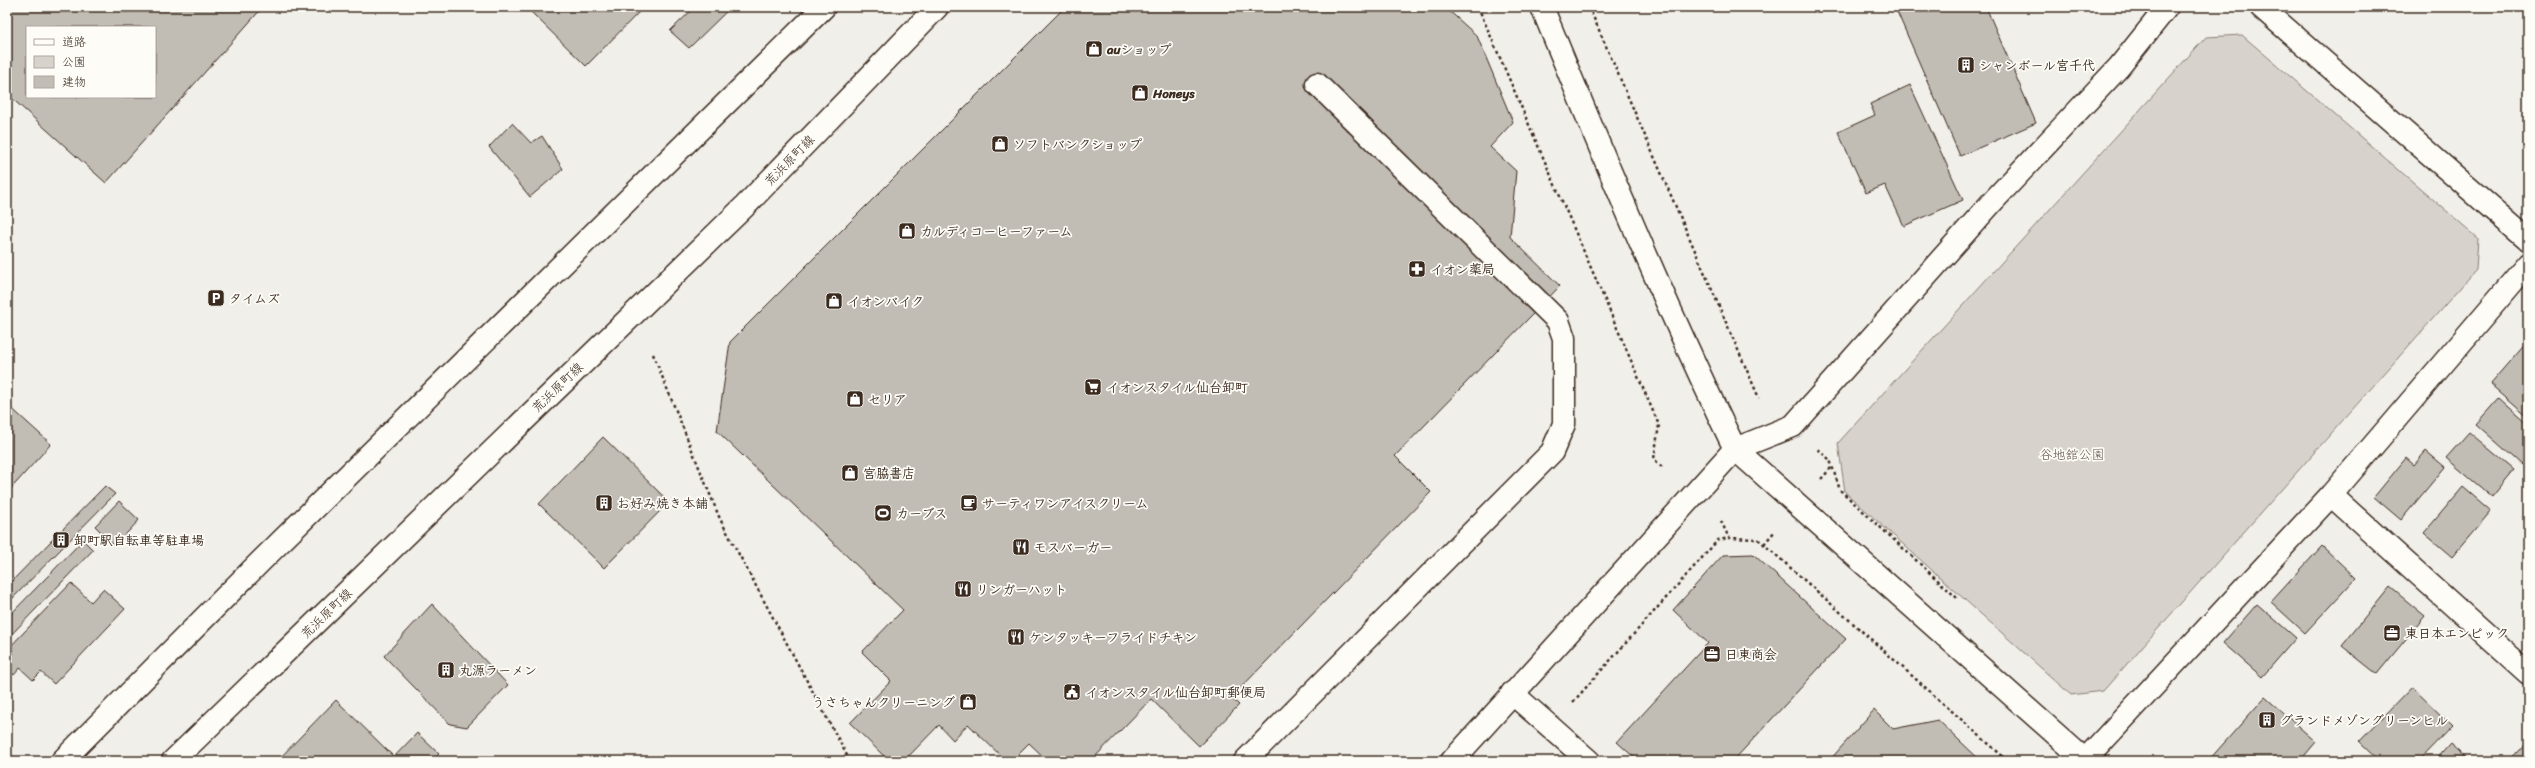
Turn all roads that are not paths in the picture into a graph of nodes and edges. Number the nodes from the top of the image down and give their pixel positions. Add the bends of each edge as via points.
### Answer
1 (824, 7) edge
2 (937, 7) edge
3 (1542, 7) edge
4 (2167, 7) edge
5 (2262, 7) edge
6 (1317, 84) dead end
7 (2528, 240) edge
8 (2528, 264) edge
9 (1735, 449) junction
10 (2331, 495) junction
11 (2528, 673) edge
12 (1512, 693) junction
13 (62, 761) edge
14 (173, 761) edge
15 (1245, 761) edge
16 (1452, 761) edge
17 (1589, 761) edge
18 (2086, 761) edge

1 - 13 street via 260,562
2 - 14 street, 荒浜原町線 via 746,205
3 - 9 street via 1711,400
4 - 9 street via 2118,68 1994,200 1793,426
5 - 7 street
6 - 15 street via 1558,321 1564,338 1564,424 1552,452
8 - 10 street
9 - 12 street
9 - 18 street
10 - 11 street
10 - 18 street
12 - 16 street
12 - 17 street

